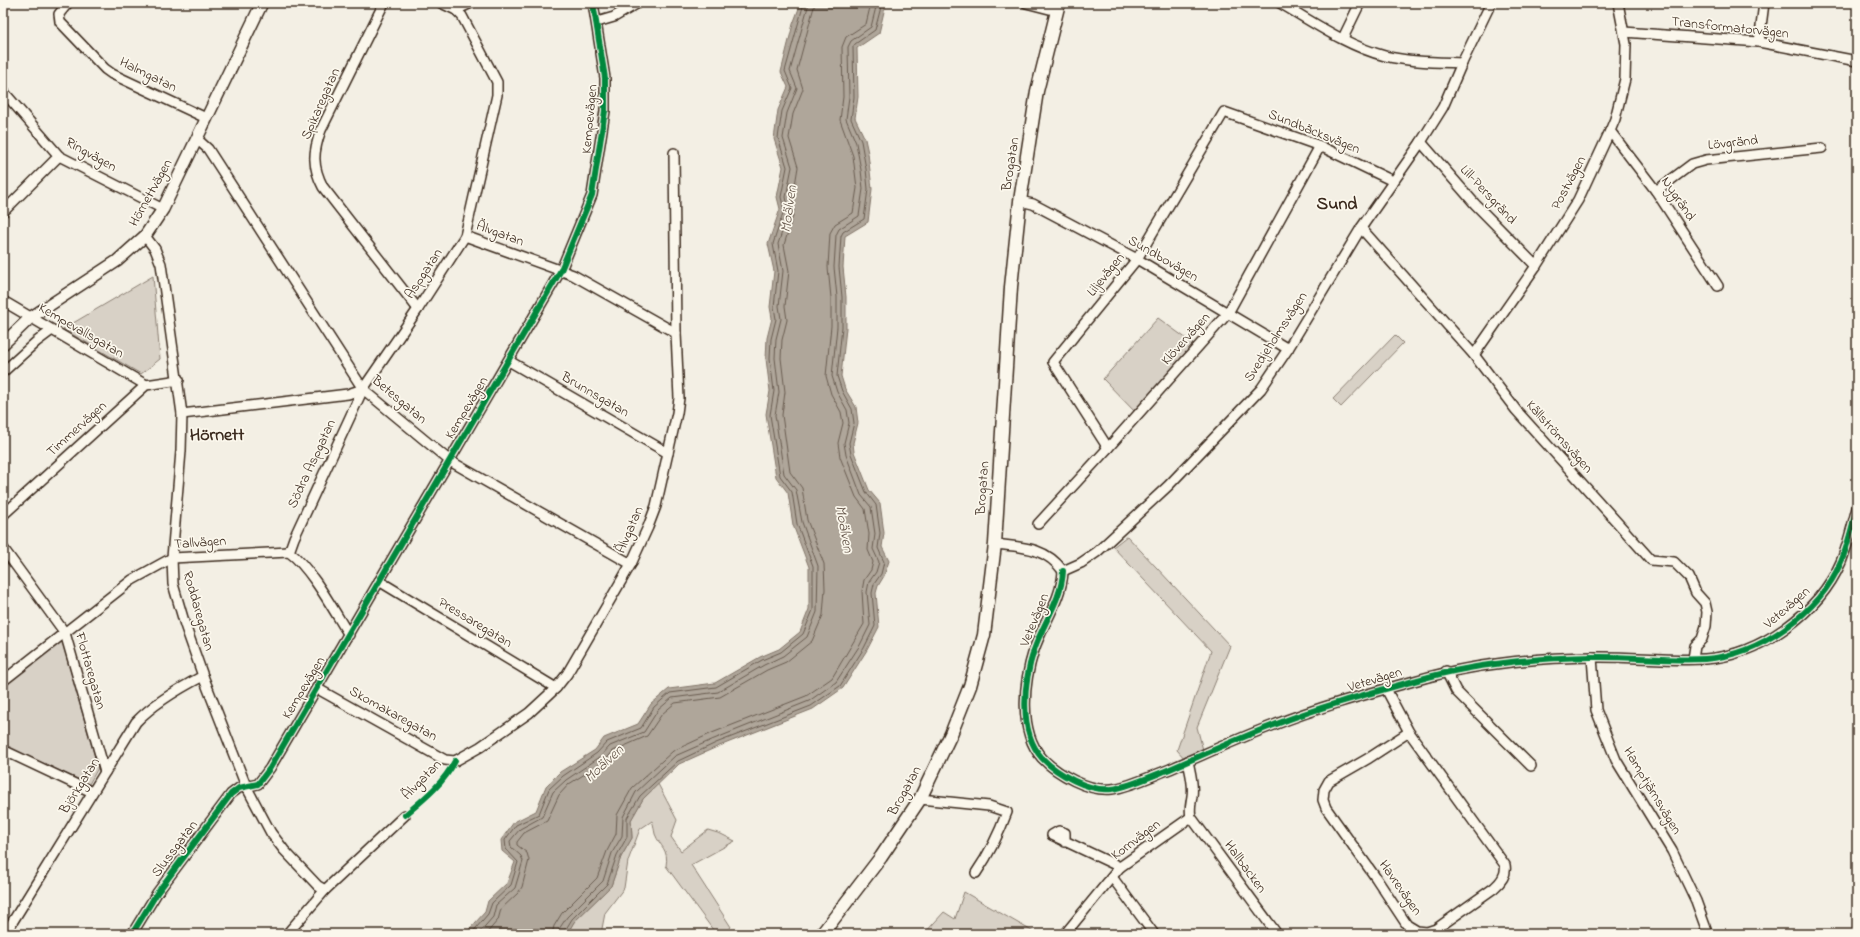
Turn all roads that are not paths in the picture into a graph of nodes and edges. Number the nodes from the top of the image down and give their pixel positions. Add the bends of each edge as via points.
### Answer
1 (68, 3) edge
2 (261, 3) edge
3 (384, 3) edge
4 (441, 3) edge
5 (470, 3) edge
6 (593, 3) edge
7 (638, 3) edge
8 (1026, 3) edge
9 (1280, 3) edge
10 (1360, 3) edge
11 (1491, 3) edge
12 (1618, 3) edge
13 (1764, 3) edge
14 (1058, 7) edge
15 (456, 10) junction
16 (597, 22) junction
17 (1624, 32) junction
18 (1343, 38) junction
19 (1759, 42) junction
20 (1857, 61) edge
21 (1462, 63) junction
22 (3, 91) edge
23 (1224, 112) joint
24 (206, 118) junction
25 (1610, 131) junction
26 (197, 139) junction
27 (1421, 142) junction
28 (1320, 146) junction
29 (1822, 148) dead end
30 (674, 153) dead end
31 (59, 156) junction
32 (1393, 181) junction
33 (1656, 191) junction
34 (1020, 201) junction
35 (163, 209) junction
36 (3, 212) edge
37 (1361, 228) junction
38 (145, 236) junction
39 (465, 236) junction
40 (1137, 259) junction
41 (1536, 266) junction
42 (561, 270) junction
43 (1718, 286) dead end
44 (3, 301) edge
45 (418, 309) junction
46 (1228, 313) junction
47 (30, 318) junction
48 (52, 330) junction
49 (676, 333) junction
50 (3, 344) edge
51 (1288, 349) junction
52 (1474, 355) junction
53 (509, 361) junction
54 (3, 372) edge
55 (179, 380) junction
56 (146, 385) junction
57 (362, 389) junction
58 (182, 414) junction
59 (1108, 448) junction
60 (668, 454) junction
61 (450, 461) junction
62 (1857, 508) edge
63 (3, 515) edge
64 (1038, 524) dead end
65 (995, 544) junction
66 (3, 548) edge
67 (289, 552) junction
68 (172, 558) junction
69 (631, 564) junction
70 (1063, 571) junction
71 (379, 581) junction
72 (65, 632) junction
73 (349, 635) junction
74 (1592, 657) junction
75 (1693, 659) junction
76 (1446, 672) junction
77 (203, 676) junction
78 (3, 681) edge
79 (556, 688) junction
80 (318, 689) junction
81 (1386, 689) junction
82 (1409, 732) junction
83 (6, 752) edge
84 (3, 761) edge
85 (455, 761) joint
86 (1188, 761) junction
87 (1531, 766) dead end
88 (106, 772) junction
89 (246, 786) junction
90 (92, 792) junction
91 (920, 799) junction
92 (405, 815) dead end
93 (1191, 817) junction
94 (1065, 842) dead end
95 (1120, 868) junction
96 (976, 873) dead end
97 (1112, 877) junction
98 (325, 890) junction
99 (5, 934) edge
100 (132, 934) edge
101 (287, 934) edge
102 (822, 934) edge
103 (1065, 934) edge
104 (1154, 934) edge
105 (1277, 934) edge
106 (1708, 934) edge

1 - 24 street, Halmgatan via 58,17 66,29 112,74
2 - 24 street, Hörnettvägen
3 - 45 street, Spikaregatan via 321,130 315,146 314,161 316,173 323,187
4 - 15 street, Aspgatan
5 - 15 street
6 - 16 street, Kempevägen
7 - 16 street via 614,17
8 - 14 street
9 - 18 street
10 - 18 street
11 - 21 street, Svedjeholmsvägen
12 - 17 street, Postvägen
13 - 19 street
14 - 34 main road, Brogatan via 1038,91
15 - 39 street, Aspgatan via 462,16 497,82 497,96
16 - 42 street, Kempevägen via 605,78 605,111 598,166 592,195
17 - 19 street, Transformatorvägen
17 - 25 street, Postvägen via 1625,79
18 - 21 street via 1361,48 1405,60
19 - 20 street, Transformatorvägen
21 - 27 street, Svedjeholmsvägen via 1443,107
22 - 31 street, Ringvägen
23 - 28 street, Sundbäcksvägen
23 - 40 street, Liljevägen
24 - 26 street, Hörnettvägen
25 - 33 street, Nygränd
25 - 41 street, Postvägen via 1578,200
26 - 35 street, Hörnettvägen
26 - 57 street, Betesgatan via 208,149
27 - 32 street, Svedjeholmsvägen
27 - 41 street, Lill-Persgränd via 1475,204
28 - 32 street, Sundbäcksvägen
28 - 46 street, Klövervägen
29 - 33 street, Lövgränd via 1706,160 1692,164
30 - 49 street, Älvgatan
31 - 35 street, Ringvägen
31 - 36 street
32 - 37 street, Svedjeholmsvägen
33 - 43 street, Nygränd
34 - 40 street, Sundbovägen via 1033,204
34 - 65 main road, Brogatan via 1011,287
35 - 38 street, Hörnettvägen
37 - 51 street, Svedjeholmsvägen
37 - 52 street, Källströmsvägen
38 - 47 street, Hörnettvägen via 117,260
38 - 55 street, Roddaregatan via 155,249 161,264
39 - 42 street, Älvgatan
39 - 45 street, Aspgatan
40 - 46 street, Sundbovägen
40 - 59 street, Liljevägen via 1053,362
41 - 52 street, Postvägen
42 - 49 street, Älvgatan
42 - 53 street, Kempevägen
44 - 47 street, Kempevallsgatan
45 - 57 street, Aspgatan
46 - 51 street, Sundbovägen
46 - 59 street, Klövervägen
47 - 48 street, Kempevallsgatan
47 - 50 street, Hörnettvägen
48 - 54 street
48 - 56 street, Kempevallsgatan
49 - 60 street, Älvgatan via 679,398
51 - 70 street, Svedjeholmsvägen via 1261,389 1168,486 1097,552
52 - 75 street, Källströmsvägen via 1516,410 1651,560 1674,562 1689,577 1708,612 1702,639 1695,646
53 - 60 street, Brunnsgatan
53 - 61 street, Kempevägen
55 - 56 street
55 - 58 street, Roddaregatan
56 - 63 street, Timmervägen
57 - 58 street via 348,394
57 - 61 street, Betesgatan
57 - 67 street, Södra Aspgatan
58 - 68 street, Roddaregatan
59 - 64 street, Klövervägen
60 - 69 street, Älvgatan via 653,516
61 - 69 street, Betesgatan
61 - 71 street, Kempevägen
62 - 75 street, Vetevägen via 1841,562 1826,588 1812,605 1778,634 1764,642 1735,653 1708,659
65 - 70 street via 1043,552 1056,561
65 - 91 main road, Brogatan via 984,635 970,686 951,734
66 - 72 street, Flottaregatan
67 - 68 street, Tallvägen
67 - 73 street via 310,575
68 - 72 street, Tallvägen via 132,580
68 - 77 street, Roddaregatan via 173,584
69 - 79 street, Älvgatan via 567,674
70 - 86 street, Vetevägen via 1062,584 1034,650 1027,682 1025,707 1028,732 1040,756 1063,776 1088,786 1111,790
71 - 73 street, Kempevägen
71 - 79 street, Pressaregatan
72 - 78 street, Tallvägen
72 - 88 street, Flottaregatan
73 - 80 street, Kempevägen
74 - 75 street, Vetevägen
74 - 76 street, Vetevägen via 1508,661
74 - 106 street, Hamptjärnsvägen via 1596,710 1616,760 1672,851 1696,901
76 - 81 street, Vetevägen
76 - 87 street via 1456,691
77 - 88 street, Björkgatan via 144,714 136,722
77 - 89 street, Roddaregatan
79 - 85 street, Älvgatan via 529,713
80 - 85 street, Skomakaregatan via 446,760
80 - 89 street, Kempevägen via 261,782
81 - 82 street, Havrevägen
81 - 86 street, Vetevägen via 1276,724
82 - 82 street, Havrevägen via 1505,865 1506,870 1494,888 1436,929 1427,932 1407,926 1323,800 1324,790 1329,781
83 - 84 street
83 - 90 street
86 - 93 street via 1192,781 1189,807
88 - 90 street, Björkgatan
89 - 98 street, Roddaregatan via 271,833 318,886
89 - 100 street, Slussgatan via 230,794 158,893
90 - 99 street, Björkgatan
91 - 96 street via 989,806 1007,812 988,856
91 - 102 main road, Brogatan via 881,857
92 - 98 street, Älvgatan
93 - 95 street, Kornvägen
93 - 105 street, Hallbacken
94 - 95 street
95 - 97 street, Kornvägen
97 - 103 street, Kornvägen
97 - 104 street
98 - 101 street, Älvgatan

